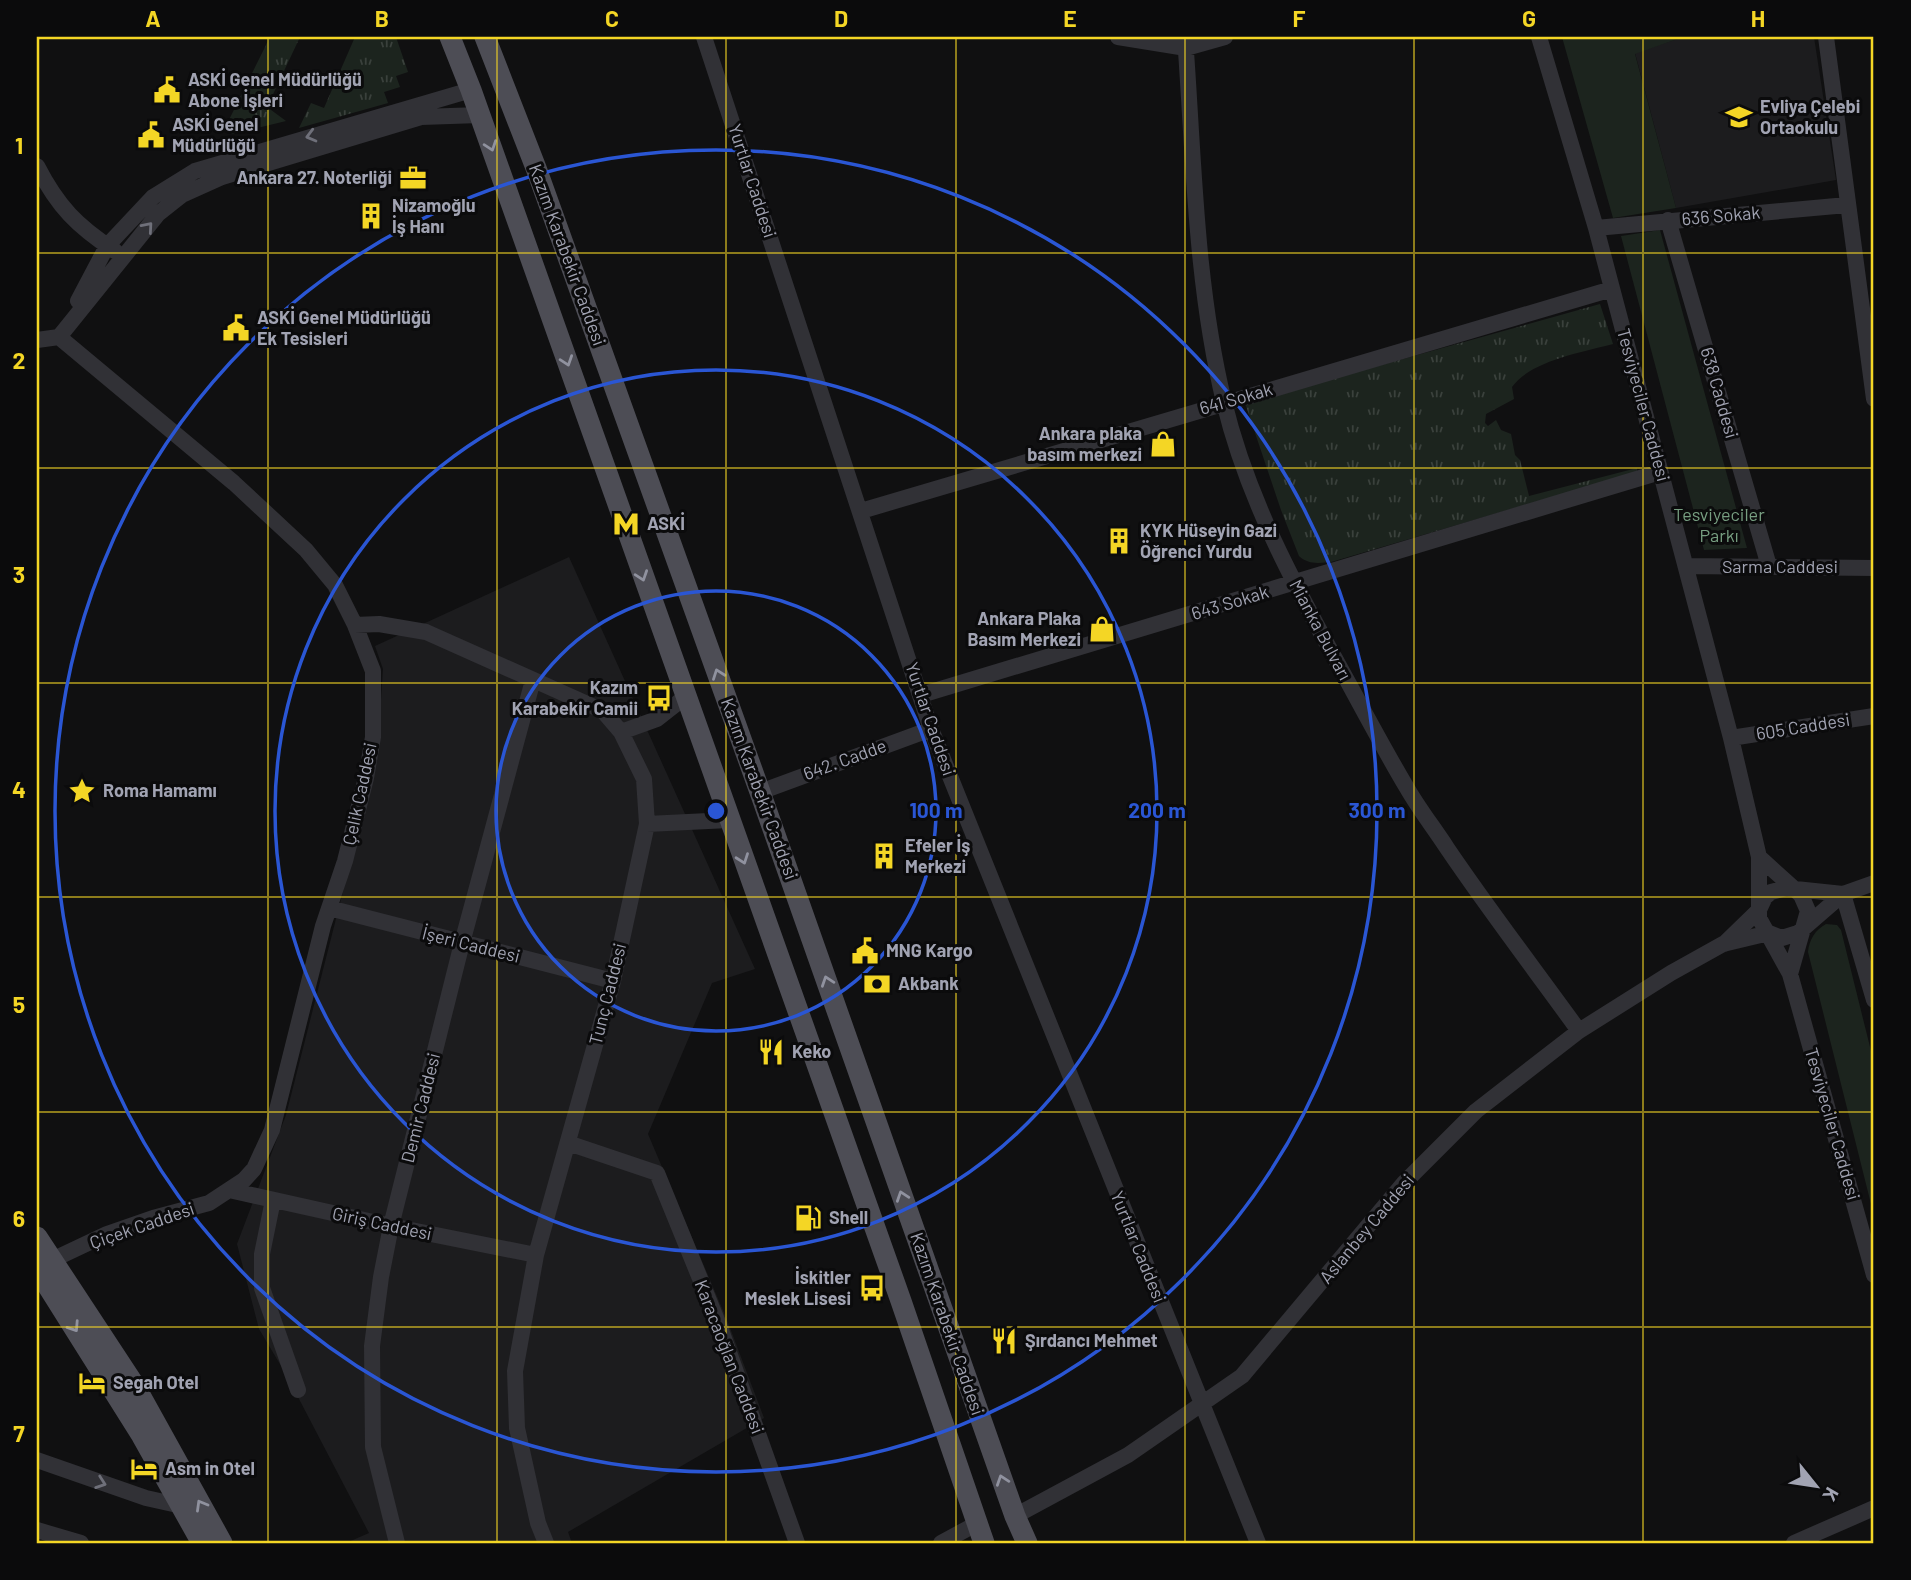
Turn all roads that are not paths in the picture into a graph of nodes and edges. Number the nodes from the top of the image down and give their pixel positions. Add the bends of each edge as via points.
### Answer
1 (450, 37) edge
2 (485, 37) edge
3 (704, 37) edge
4 (1118, 37) edge
5 (1225, 37) edge
6 (1539, 37) edge
7 (1826, 37) edge
8 (1185, 42) edge
9 (471, 90) junction
10 (480, 115) junction
11 (37, 166) edge
12 (1847, 205) junction
13 (1668, 220) junction
14 (1596, 228) junction
15 (107, 246) junction
16 (123, 256) junction
17 (1612, 289) junction
18 (59, 337) junction
19 (37, 340) edge
20 (1874, 399) edge
21 (1224, 402) junction
22 (1660, 472) junction
23 (861, 511) junction
24 (1686, 566) junction
25 (1769, 566) junction
26 (1874, 568) edge
27 (1294, 584) junction
28 (355, 625) junction
29 (533, 680) junction
30 (921, 695) junction
31 (685, 697) junction
32 (1874, 716) edge
33 (931, 729) junction
34 (621, 732) junction
35 (1731, 738) junction
36 (760, 792) junction
37 (729, 820) junction
38 (647, 824) junction
39 (1759, 857) junction
40 (1874, 883) edge
41 (1794, 890) junction
42 (1843, 894) junction
43 (329, 908) junction
44 (1759, 910) junction
45 (1804, 927) junction
46 (1769, 933) junction
47 (462, 943) junction
48 (1723, 944) junction
49 (1790, 974) junction
50 (613, 981) junction
51 (1874, 1000) edge
52 (1579, 1031) junction
53 (568, 1143) junction
54 (229, 1190) junction
55 (273, 1200) junction
56 (391, 1226) junction
57 (37, 1237) edge
58 (536, 1255) junction
59 (45, 1264) edge
60 (1874, 1275) edge
61 (298, 1390) dead end
62 (1201, 1406) junction
63 (37, 1460) edge
64 (182, 1506) junction
65 (1874, 1508) edge
66 (1015, 1516) junction
67 (37, 1530) edge
68 (981, 1533) edge
69 (81, 1543) edge
70 (202, 1543) edge
71 (222, 1543) edge
72 (397, 1543) edge
73 (546, 1543) edge
74 (797, 1543) edge
75 (941, 1543) edge
76 (1027, 1543) edge
77 (1258, 1543) edge
78 (1794, 1543) edge

1 - 9 main road, Kazım Karabekir Caddesi
36 -> 2 main road, Kazım Karabekir Caddesi
3 - 23 street, Yurtlar Caddesi
4 - 8 street
5 - 8 street
6 - 14 street, Tesviyeciler Caddesi
7 - 12 street
8 - 21 street, Mianka Bulvarı via 1198,244
9 - 10 main road, Kazım Karabekir Caddesi
9 -> 15 street via 195,171 153,197
16 -> 10 street via 181,195 222,177 421,117
10 -> 31 main road, Kazım Karabekir Caddesi
11 - 15 street via 71,219
12 - 13 street, 636 Sokak
12 - 20 street
13 - 14 street, 636 Sokak
13 - 25 street, 638 Caddesi
14 - 17 street, Tesviyeciler Caddesi
15 - 16 street
15 - 18 street
16 - 18 street
17 - 21 street, 641 Sokak
17 - 22 street, Tesviyeciler Caddesi
18 - 19 street
18 - 28 street, Çelik Caddesi via 234,483 306,550 335,585
21 - 23 street, 641 Sokak
21 - 27 street, Mianka Bulvarı via 1239,456
22 - 24 street, Tesviyeciler Caddesi
22 - 27 street, 643 Sokak
23 - 30 street, Yurtlar Caddesi
24 - 25 street, Sarma Caddesi
24 - 35 street, Tesviyeciler Caddesi
25 - 26 street, Sarma Caddesi
27 - 30 street, 643 Sokak
27 - 52 street, Mianka Bulvarı via 1408,790
28 - 29 street, Tunç Caddesi via 391,625 426,632
28 - 43 street, Çelik Caddesi via 373,671 373,737 345,861
29 - 34 street, Tunç Caddesi via 603,711
29 - 47 street, Demir Caddesi
30 - 33 street, Yurtlar Caddesi
31 - 34 street via 657,719
31 - 37 main road, Kazım Karabekir Caddesi
32 - 35 street, 605 Caddesi
33 - 36 street, 642. Cadde
33 - 62 street, Yurtlar Caddesi
34 - 38 street, Tunç Caddesi via 644,779
35 - 39 street, Tesviyeciler Caddesi
66 -> 36 main road, Kazım Karabekir Caddesi
37 - 38 street
37 -> 68 main road, Kazım Karabekir Caddesi
38 - 50 street, Tunç Caddesi
39 - 41 street
39 - 44 street, Tesviyeciler Caddesi
40 - 42 street
41 - 42 street
41 - 44 street via 1771,892
41 - 45 street via 1808,911
42 - 45 street
42 - 51 street
43 - 47 street, İşeri Caddesi
43 - 54 street, Çelik Caddesi via 272,1130 254,1169
44 - 46 street via 1762,926
44 - 48 street
45 - 46 street via 1790,937
45 - 49 street
46 - 48 street
46 - 49 street, Tesviyeciler Caddesi
47 - 50 street, İşeri Caddesi
47 - 56 street, Demir Caddesi
48 - 52 street, Aslanbey Caddesi
49 - 60 street, Tesviyeciler Caddesi
50 - 53 street, Tunç Caddesi
52 - 62 street, Aslanbey Caddesi via 1476,1111 1404,1183 1242,1376
53 - 58 street, Tunç Caddesi
53 - 74 street, Karacaoğlan Caddesi via 657,1173
54 - 55 street, Giriş Caddesi
54 - 59 street, Çiçek Caddesi via 209,1203 118,1230
55 - 56 street, Giriş Caddesi
55 - 61 street via 262,1254 262,1289
56 - 58 street, Giriş Caddesi
56 - 72 street, Demir Caddesi via 372,1346 373,1447
57 - 59 main road
58 - 73 street, Tunç Caddesi via 515,1382 517,1429
59 -> 64 main road
71 -> 59 main road via 135,1386
62 - 66 street, Aslanbey Caddesi via 1128,1455
62 - 77 street, Yurtlar Caddesi
63 -> 64 street
64 - 70 main road
65 - 78 street
66 - 76 main road, Kazım Karabekir Caddesi
67 - 69 street
68 - 75 street

